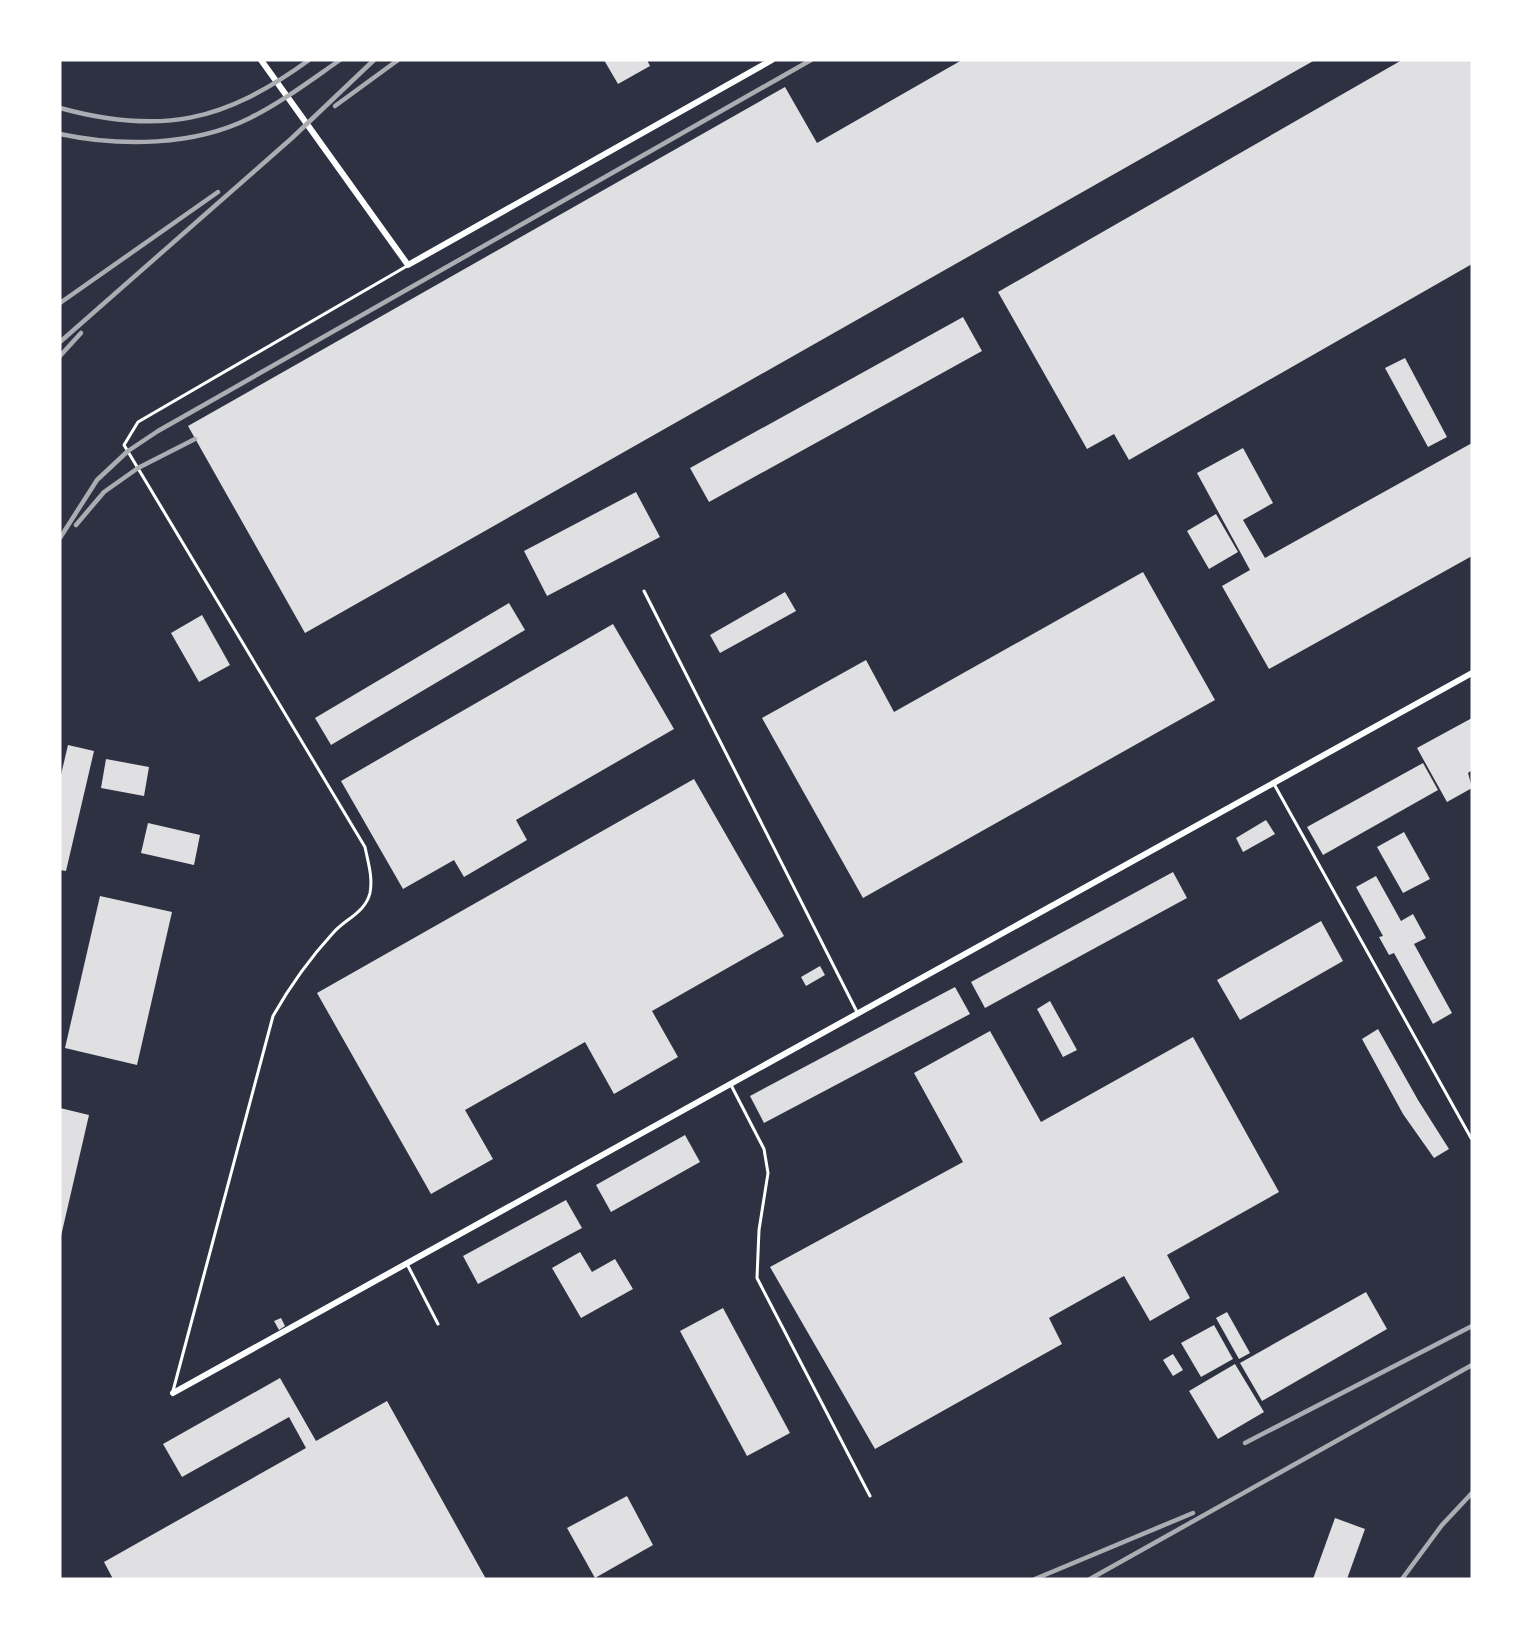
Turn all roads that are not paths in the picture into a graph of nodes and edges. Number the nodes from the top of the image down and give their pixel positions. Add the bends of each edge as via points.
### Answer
1 (261, 60) edge
2 (772, 60) edge
3 (408, 265) junction
4 (644, 591) dead end
5 (1472, 673) edge
6 (1274, 784) junction
7 (858, 1015) junction
8 (731, 1085) junction
9 (1470, 1138) dead end
10 (407, 1264) junction
11 (438, 1323) dead end
12 (173, 1393) joint
13 (870, 1496) dead end

1 - 3 street
2 - 3 street
3 - 12 lane via 138,422 124,444 365,847 372,878 369,895 357,915 334,931 291,984 273,1016
4 - 7 lane
5 - 6 street
6 - 7 street
6 - 9 lane
7 - 8 street
8 - 10 street
8 - 13 lane via 764,1149 768,1173 759,1230 757,1278
10 - 11 lane
10 - 12 street

